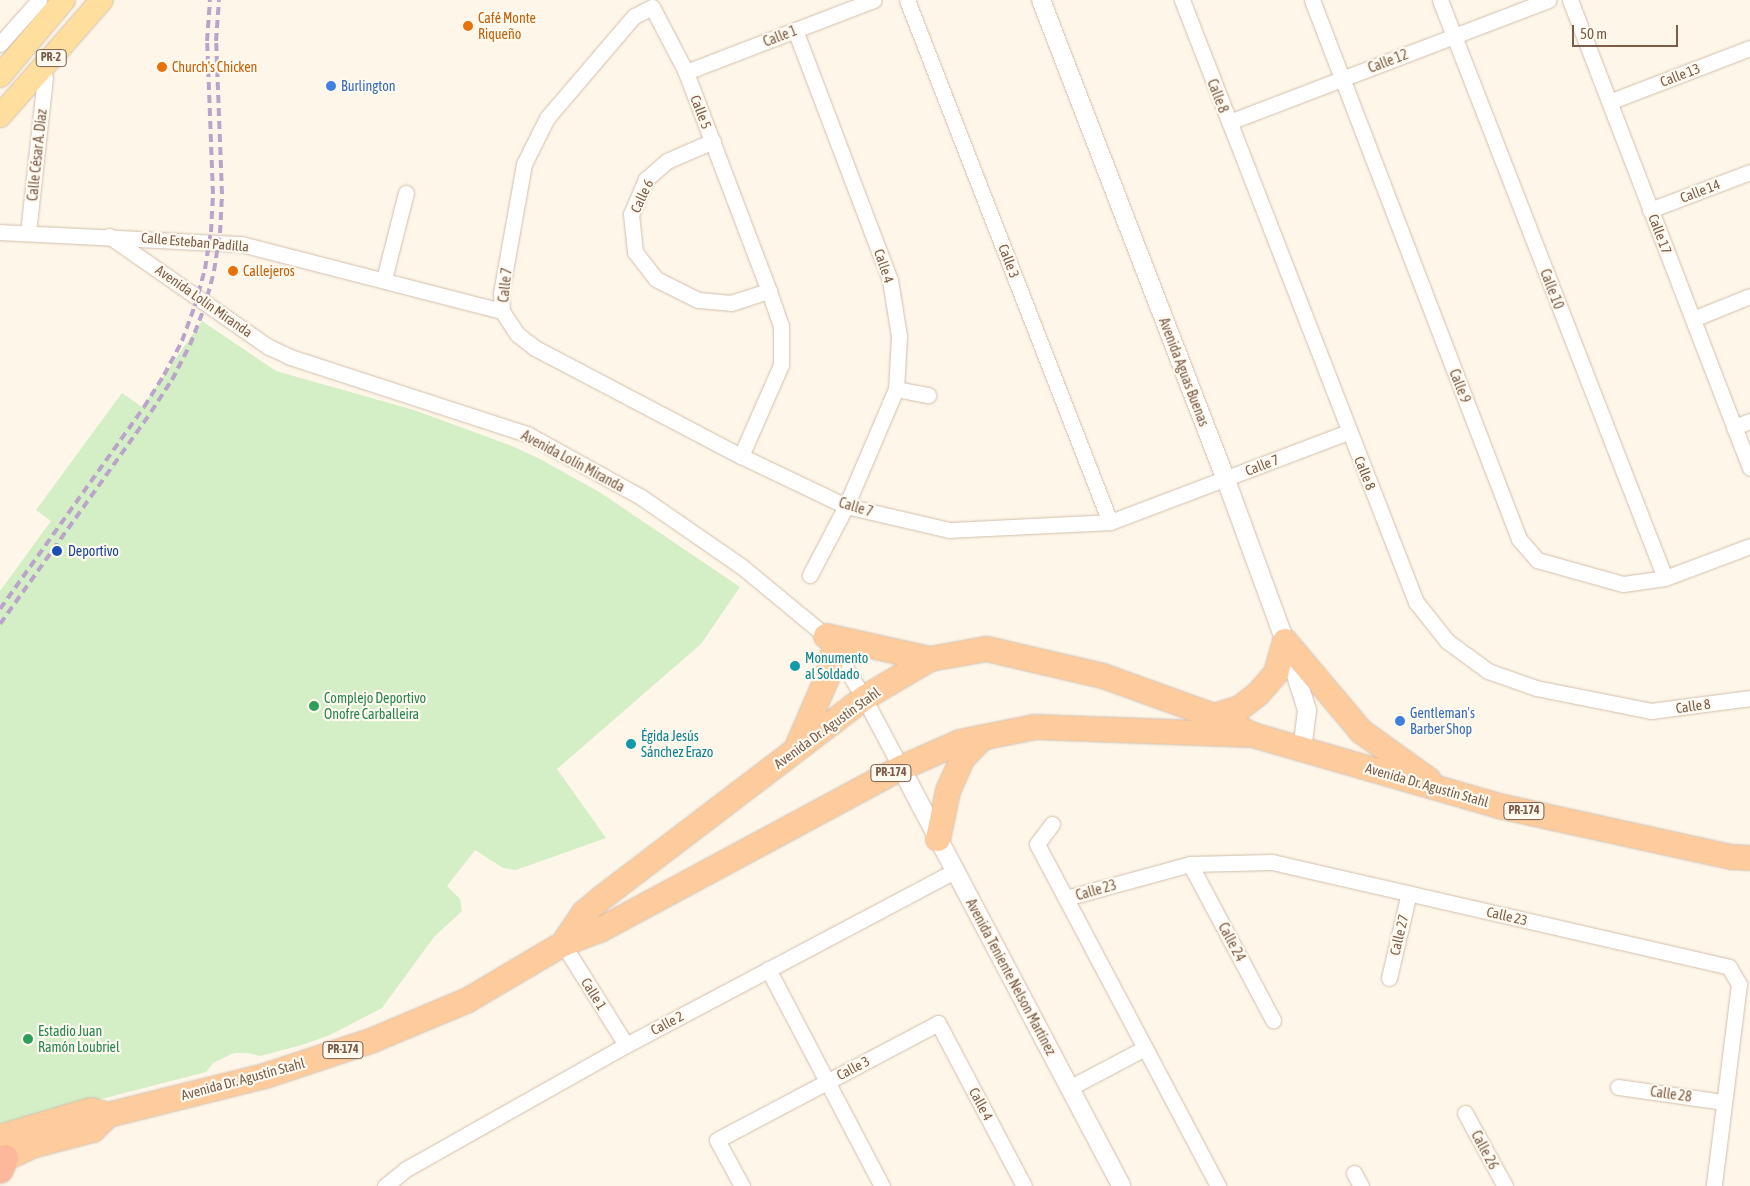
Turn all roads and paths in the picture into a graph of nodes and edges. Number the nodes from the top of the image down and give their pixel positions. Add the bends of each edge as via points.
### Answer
1 (38, 0) edge
2 (64, 0) edge
3 (102, 0) edge
4 (874, 0) edge
5 (907, 0) edge
6 (1041, 0) edge
7 (1182, 0) edge
8 (1312, 0) edge
9 (1440, 0) edge
10 (1548, 0) edge
11 (1570, 0) edge
12 (796, 30) junction
13 (1454, 36) junction
14 (0, 44) edge
15 (1750, 48) edge
16 (686, 72) junction
17 (0, 76) edge
18 (46, 76) dead end
19 (1342, 79) junction
20 (1609, 102) junction
21 (0, 116) edge
22 (1229, 122) junction
23 (713, 141) junction
24 (1750, 172) edge
25 (406, 192) dead end
26 (517, 208) joint
27 (1650, 210) junction
28 (0, 232) edge
29 (28, 233) junction
30 (109, 236) junction
31 (384, 279) junction
32 (770, 291) junction
33 (1750, 296) edge
34 (502, 311) junction
35 (1693, 318) junction
36 (896, 389) junction
37 (928, 395) dead end
38 (1750, 421) edge
39 (1734, 427) junction
40 (1348, 432) junction
41 (741, 456) junction
42 (1750, 468) edge
43 (1226, 480) junction
44 (846, 506) junction
45 (1110, 522) junction
46 (1750, 546) edge
47 (810, 575) dead end
48 (1665, 578) junction
49 (1284, 641) junction
50 (830, 643) junction
51 (930, 659) junction
52 (1153, 694) junction
53 (864, 698) junction
54 (1750, 698) edge
55 (1214, 716) junction
56 (1091, 729) junction
57 (1254, 735) junction
58 (983, 737) junction
59 (1302, 748) junction
60 (795, 750) junction
61 (900, 768) junction
62 (1445, 791) junction
63 (1052, 824) dead end
64 (938, 839) junction
65 (1750, 858) edge
66 (1190, 864) junction
67 (955, 871) junction
68 (1409, 893) junction
69 (1066, 898) junction
70 (562, 944) junction
71 (768, 969) junction
72 (1389, 978) dead end
73 (1274, 1020) dead end
74 (938, 1023) joint
75 (626, 1044) junction
76 (1145, 1048) junction
77 (828, 1082) junction
78 (1618, 1087) dead end
79 (1070, 1088) junction
80 (1724, 1102) junction
81 (1465, 1113) dead end
82 (1, 1156) edge
83 (385, 1186) edge
84 (742, 1186) edge
85 (882, 1186) edge
86 (1024, 1186) edge
87 (1121, 1186) edge
88 (1218, 1186) edge
89 (1504, 1186) edge
90 (1714, 1186) edge

1 - 14 street
2 - 17 main road, PR-2
3 - 21 main road, PR-2
4 - 12 street, Calle 1
5 - 45 street, Calle 3
6 - 43 street, Avenida Aguas Buenas
7 - 22 street, Calle 8
8 - 19 street, Calle 9
9 - 13 street, Calle 10
10 - 13 street, Calle 12
11 - 20 street, Calle 17
12 - 16 street, Calle 1
12 - 36 street, Calle 4 via 890,280 899,336
13 - 19 street, Calle 12
13 - 48 street, Calle 10
15 - 20 street, Calle 13
16 - 23 street, Calle 5
16 - 26 street, Calle 5 via 652,7 634,16 547,118 524,164
18 - 29 street, Calle César A. Díaz
19 - 22 street, Calle 12
19 - 48 street, Calle 9 via 1519,539 1537,560 1623,584
20 - 27 street, Calle 17
22 - 40 street, Calle 8
23 - 32 street, Calle 5
23 - 32 street, Calle 6 via 667,161 646,179 632,214 635,252 656,279 698,300 731,303
24 - 27 street, Calle 14
25 - 31 street
26 - 34 street, Calle 7 via 501,294
27 - 35 street, Calle 17
28 - 29 street, Calle Esteban Padilla
29 - 30 street, Calle Esteban Padilla
30 - 31 street, Calle Esteban Padilla via 241,244
30 - 50 street, Avenida Lolín Miranda via 269,347 290,358 527,434 641,497 741,566
31 - 34 street, Calle Esteban Padilla
32 - 41 street, Calle 5 via 781,326 781,365
33 - 35 street
34 - 41 street, Calle 7 via 517,334 536,348
35 - 39 street, Calle 17
36 - 37 street
36 - 44 street, Calle 4
38 - 39 street
39 - 42 street, Calle 17
40 - 43 street, Calle 7
40 - 54 street, Calle 8 via 1416,602 1447,641 1488,671 1536,688 1651,711
41 - 44 street, Calle 7
43 - 45 street, Calle 7
43 - 49 street, Avenida Aguas Buenas
44 - 45 street, Calle 7 via 949,530
44 - 47 street, Calle 4
46 - 48 street, Calle 9
49 - 55 highway via 1276,673 1258,694 1240,708
49 - 59 street, Avenida Aguas Buenas via 1307,710
49 - 62 highway via 1362,732
50 - 51 highway
50 - 53 street, Avenida Lolín Miranda
50 - 60 highway via 827,678
51 - 52 highway, Avenida Dr. Agustín Stahl / PR-174 via 987,649 1103,676
51 - 53 highway, Avenida Dr. Agustín Stahl / PR-174
52 - 55 highway, Avenida Dr. Agustín Stahl / PR-174
52 - 56 highway via 1144,716
53 - 60 highway, Avenida Dr. Agustín Stahl / PR-174
53 - 61 street, Avenida Lolín Miranda
55 - 57 highway, Avenida Dr. Agustín Stahl / PR-174
56 - 57 highway, Avenida Dr. Agustín Stahl / PR-174
56 - 58 highway, Avenida Dr. Agustín Stahl / PR-174 via 1035,727
57 - 59 highway, Avenida Dr. Agustín Stahl / PR-174
58 - 61 highway, Avenida Dr. Agustín Stahl / PR-174 via 960,742
58 - 64 highway via 963,758 948,791
59 - 62 highway, Avenida Dr. Agustín Stahl / PR-174
60 - 70 highway, Avenida Dr. Agustín Stahl / PR-174 via 603,897 584,913
61 - 64 street, Avenida Teniente Nelson Martínez
61 - 70 highway, Avenida Dr. Agustín Stahl / PR-174 via 600,930
62 - 65 highway, Avenida Dr. Agustín Stahl / PR-174 via 1498,806 1731,857
63 - 69 street, Calle 23 via 1037,844
64 - 67 street, Avenida Teniente Nelson Martínez
66 - 68 street, Calle 23 via 1272,862
66 - 69 street, Calle 23
66 - 73 street, Calle 24
67 - 71 street, Calle 2
67 - 79 street, Avenida Teniente Nelson Martínez
68 - 72 street, Calle 27
68 - 80 street, Calle 23 via 1729,968 1738,984
69 - 76 street, Calle 23
70 - 75 street, Calle 1
70 - 82 highway, Avenida Dr. Agustín Stahl / PR-174 via 468,1000 373,1040 265,1076 108,1116 93,1130
71 - 75 street, Calle 2
71 - 77 street, Calle 3
74 - 77 street, Calle 3
74 - 86 street, Calle 4
75 - 83 street, Calle 2 via 406,1169
76 - 79 street
76 - 88 street, Calle 23
77 - 84 street via 717,1140
77 - 85 street
78 - 80 street, Calle 28
79 - 87 street, Avenida Teniente Nelson Martínez
80 - 90 street, Calle 23
81 - 89 street, Calle 26

